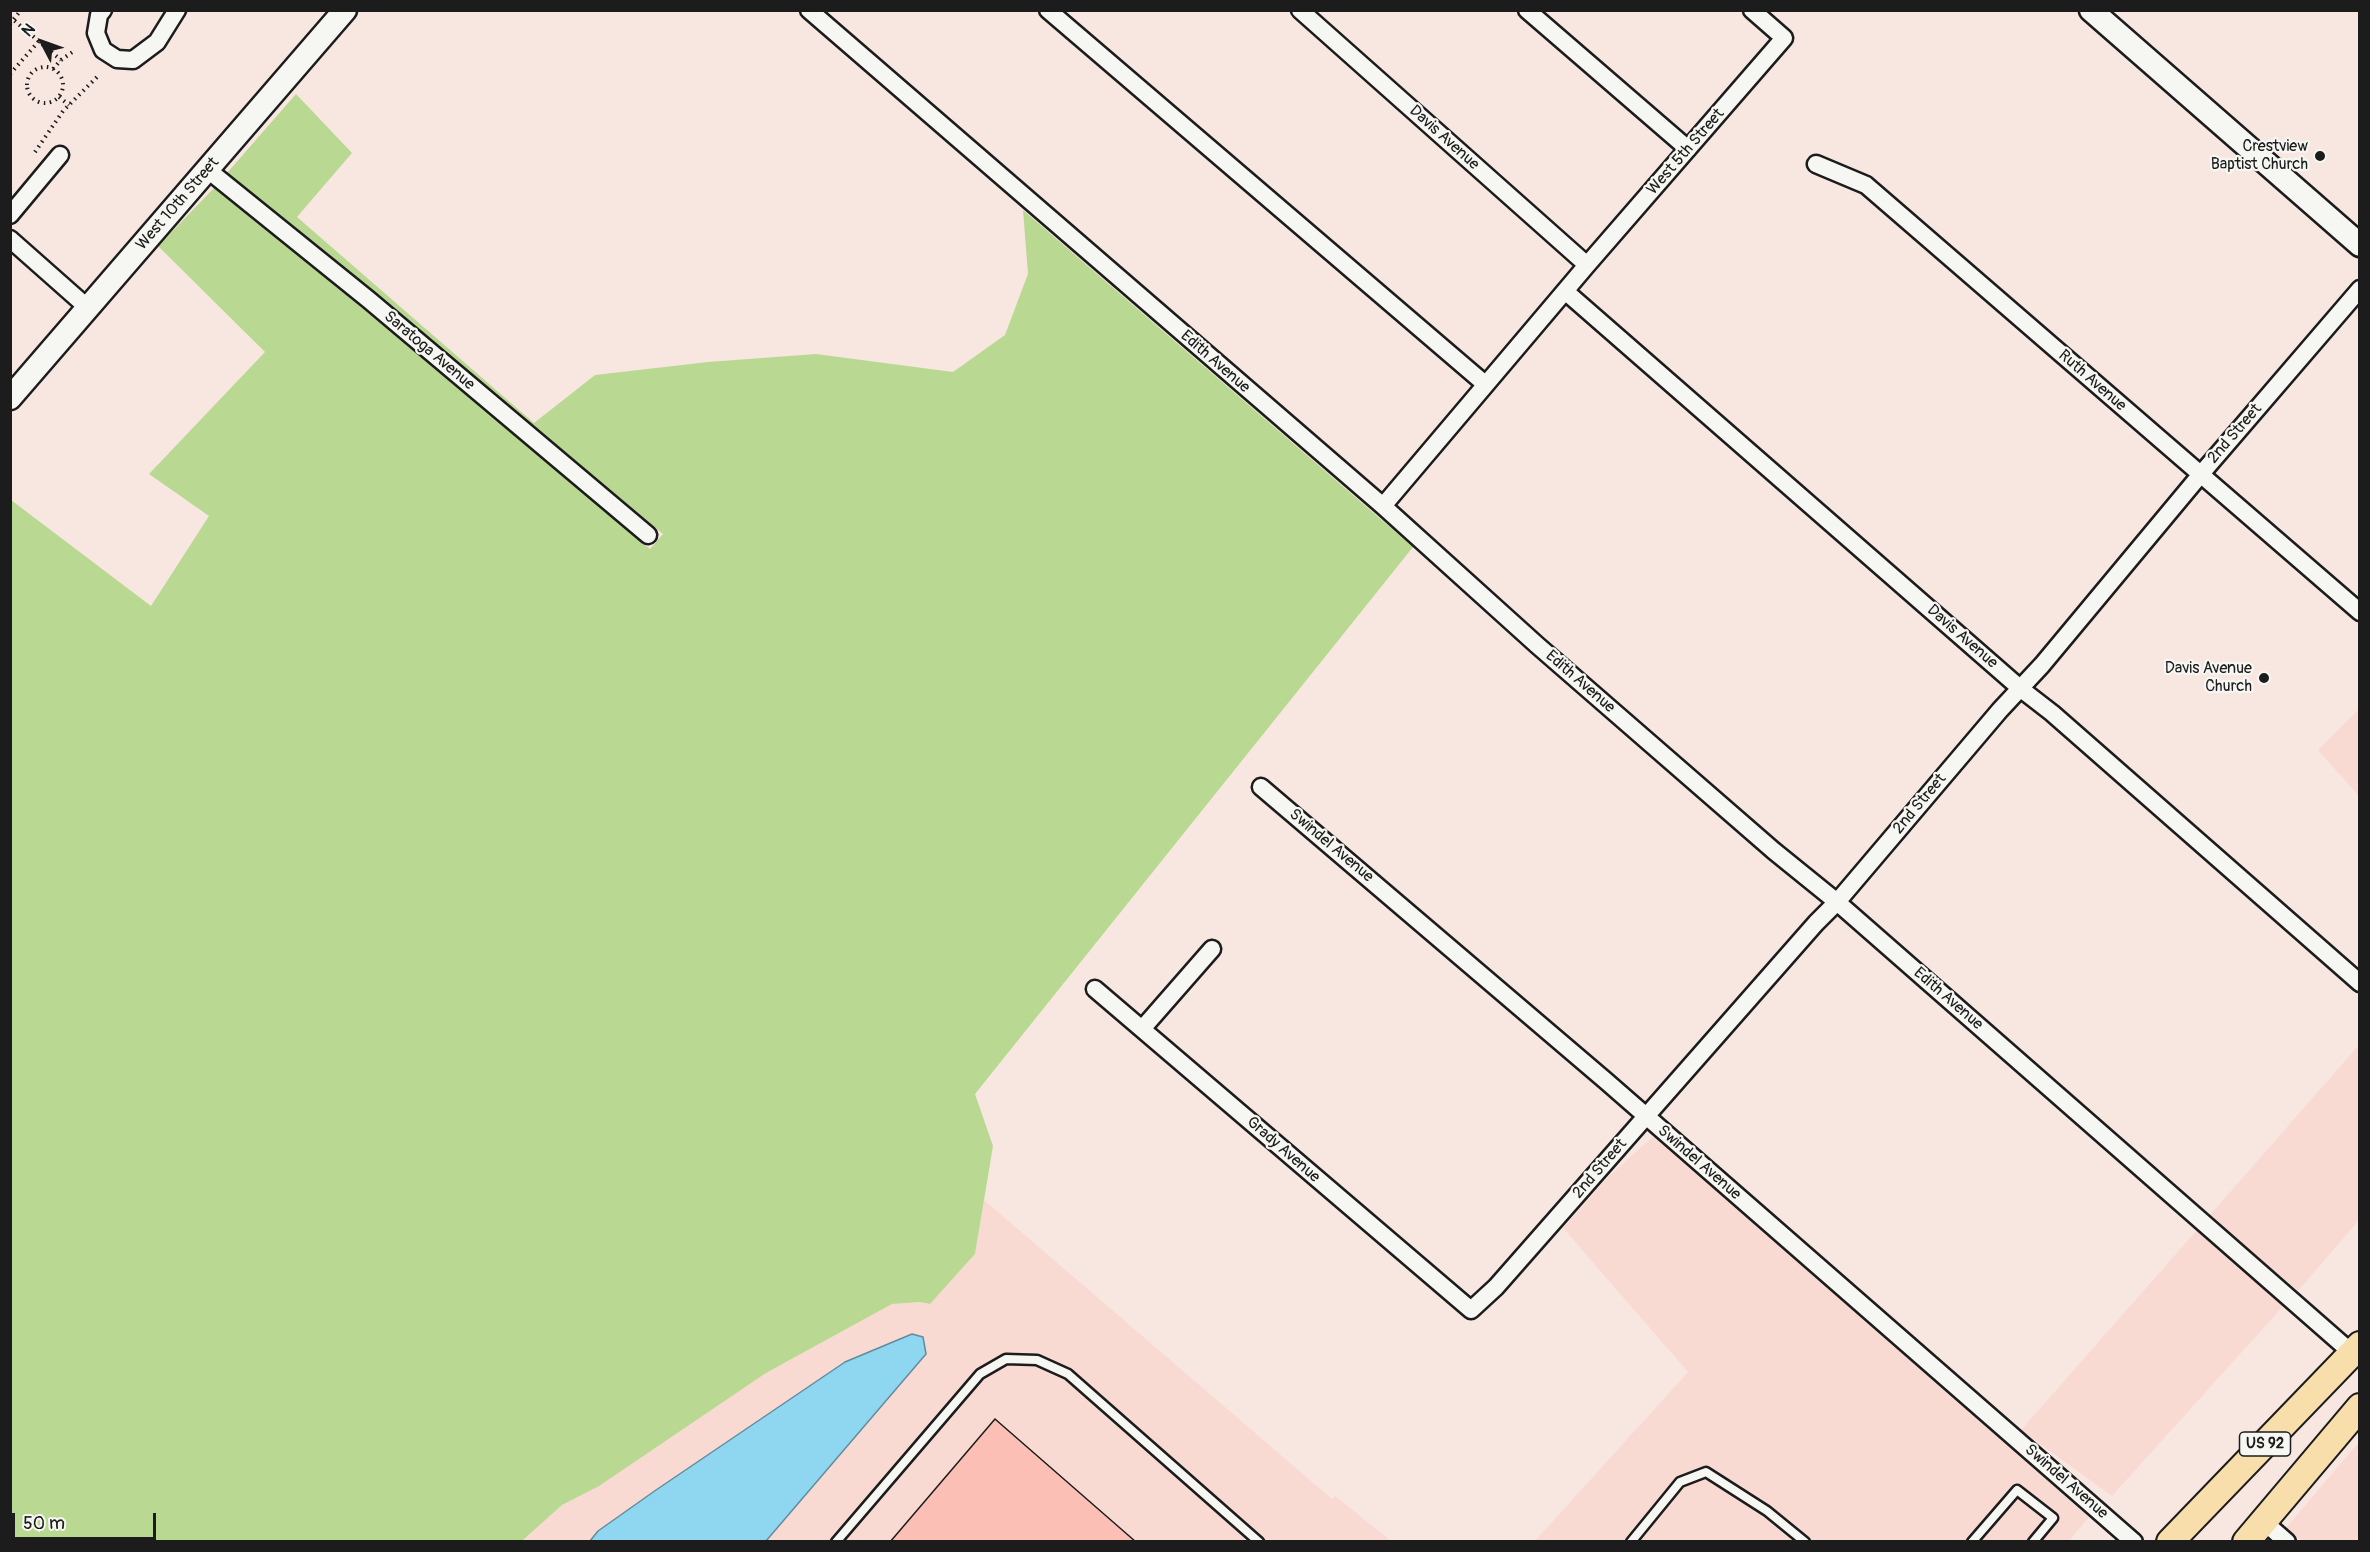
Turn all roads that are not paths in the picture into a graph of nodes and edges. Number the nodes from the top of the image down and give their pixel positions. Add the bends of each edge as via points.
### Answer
1 (104, 10) edge
2 (177, 10) edge
3 (345, 10) edge
4 (809, 10) edge
5 (1048, 10) edge
6 (1527, 10) edge
7 (1752, 10) edge
8 (2091, 10) edge
9 (1303, 11) edge
10 (1688, 149) junction
11 (60, 155) dead end
12 (1816, 165) dead end
13 (208, 170) junction
14 (10, 215) edge
15 (10, 239) edge
16 (2360, 245) edge
17 (1587, 265) junction
18 (2360, 289) edge
19 (1565, 291) junction
20 (88, 308) junction
21 (1485, 384) junction
22 (10, 398) edge
23 (2200, 474) junction
24 (1383, 506) junction
25 (648, 535) dead end
26 (2360, 612) edge
27 (2021, 689) junction
28 (1261, 787) dead end
29 (1837, 902) junction
30 (1212, 949) dead end
31 (2360, 983) edge
32 (1095, 988) dead end
33 (1142, 1029) junction
34 (1647, 1117) junction
35 (1471, 1311) joint
36 (2356, 1349) edge
37 (2360, 1407) edge
38 (2263, 1521) junction
39 (837, 1542) edge
40 (1259, 1542) edge
41 (1631, 1542) edge
42 (1805, 1542) edge
43 (1972, 1542) edge
44 (2033, 1542) edge
45 (2134, 1542) edge
46 (2170, 1542) edge
47 (2246, 1542) edge
48 (2287, 1542) edge

1 - 2 street via 99,15 96,33 104,50 117,59 134,60 157,42
3 - 13 street, West 10th Street
4 - 24 street, Edith Avenue
5 - 21 street
6 - 10 street
7 - 10 street, West 5th Street via 1784,38
8 - 16 street
9 - 17 street, Davis Avenue
10 - 17 street, West 5th Street
11 - 14 street
12 - 23 street, Ruth Avenue via 1866,185
13 - 20 street, West 10th Street
13 - 25 street, Saratoga Avenue
15 - 20 street
17 - 19 street, West 5th Street
18 - 23 street, 2nd Street
19 - 21 street
19 - 27 street, Davis Avenue
20 - 22 street, West 10th Street
21 - 24 street
23 - 26 street, Ruth Avenue
23 - 27 street, 2nd Street
24 - 29 street, Edith Avenue
27 - 29 street, 2nd Street
27 - 31 street, Davis Avenue
28 - 34 street, Swindel Avenue
29 - 34 street, 2nd Street
29 - 36 street, Edith Avenue
30 - 33 street
32 - 33 street, Grady Avenue
33 - 35 street, Grady Avenue
34 - 35 street, 2nd Street
34 - 45 street, Swindel Avenue
36 - 46 main road, US 92
37 - 38 main road, US 92
38 - 47 main road, US 92
38 - 48 street
39 - 40 lane via 980,1374 1006,1359 1037,1360 1068,1374
41 - 42 lane via 1680,1482 1706,1472 1767,1511
43 - 44 lane via 2017,1490 2053,1518

